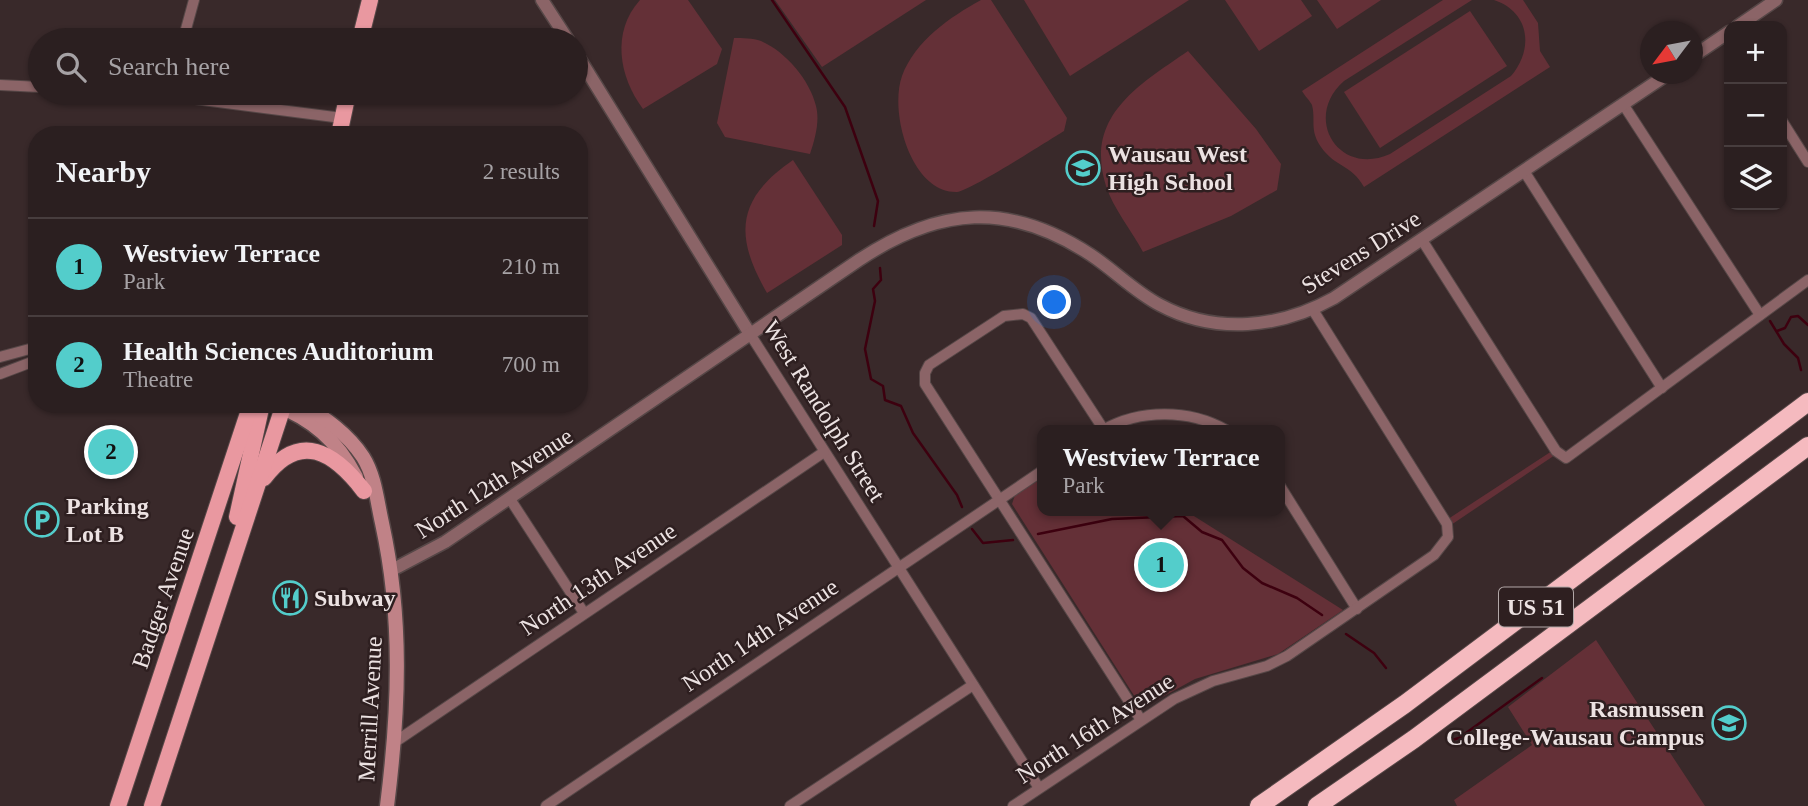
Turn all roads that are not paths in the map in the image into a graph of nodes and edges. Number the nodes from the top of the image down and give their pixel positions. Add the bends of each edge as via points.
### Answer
1 (194, 0) edge
2 (370, 0) edge
3 (542, 0) edge
4 (1776, 0) edge
5 (1745, 21) edge
6 (186, 28) edge
7 (363, 28) edge
8 (560, 28) edge
9 (1724, 38) edge
10 (1703, 51) edge
11 (588, 72) edge
12 (1653, 84) edge
13 (0, 85) edge
14 (28, 86) edge
15 (1623, 104) junction
16 (250, 105) edge
17 (345, 105) edge
18 (342, 118) junction
19 (341, 126) edge
20 (1787, 129) edge
21 (1808, 162) edge
22 (1524, 171) junction
23 (1422, 240) junction
24 (859, 260) joint
25 (1808, 280) edge
26 (1312, 310) junction
27 (1760, 315) junction
28 (750, 334) junction
29 (28, 349) edge
30 (0, 357) edge
31 (28, 363) edge
32 (0, 374) edge
33 (1662, 388) junction
34 (1808, 402) edge
35 (248, 413) edge
36 (260, 413) edge
37 (279, 413) edge
38 (296, 413) edge
39 (314, 413) edge
40 (329, 413) edge
41 (1100, 425) edge
42 (1115, 425) edge
43 (1215, 425) edge
44 (348, 438) junction
45 (1808, 446) edge
46 (824, 452) junction
47 (1037, 474) edge
48 (257, 488) junction
49 (363, 491) junction
50 (1285, 494) edge
51 (510, 499) junction
52 (999, 500) junction
53 (384, 531) junction
54 (231, 564) junction
55 (897, 567) junction
56 (390, 570) junction
57 (1357, 609) junction
58 (584, 613) junction
59 (973, 685) junction
60 (1141, 720) junction
61 (395, 742) junction
62 (1039, 788) junction
63 (118, 806) edge
64 (152, 806) edge
65 (387, 806) edge
66 (545, 806) edge
67 (790, 806) edge
68 (1013, 806) edge
69 (1259, 806) edge
70 (1317, 806) edge

1 - 6 street
2 - 7 main road
3 - 8 street
4 - 5 street
9 - 10 street
11 - 28 street, West Randolph Street
12 - 15 street, Stevens Drive
13 - 14 street
15 - 22 street, Stevens Drive
15 - 27 street
16 - 18 street
17 - 18 main road
18 - 19 main road
20 - 21 street
22 - 23 street, Stevens Drive
22 - 33 street
23 - 26 street, Stevens Drive
23 - 33 street via 1561,457 1573,456
24 - 26 street, Stevens Drive via 896,237 933,222 958,217 1007,219 1067,239 1142,295 1182,315 1249,325
24 - 28 street, North 12th Avenue
25 - 27 street
26 - 57 street, North 16th Avenue via 1447,524 1448,537 1434,555
27 - 33 street
28 - 46 street, West Randolph Street
28 - 51 street, North 12th Avenue
29 - 30 street
31 - 32 street
34 - 69 highway, US 51 via 1397,710
35 - 63 main road, Badger Avenue
36 - 54 main road via 232,538
37 - 48 main road
38 - 49 main road, Merrill Avenue via 332,440
39 - 44 main road, Merrill Avenue
40 - 44 main road
41 - 52 street via 1031,318 1023,314 1004,316 929,365 925,384
42 - 43 street via 1162,414
44 - 53 main road, Merrill Avenue via 370,473
45 - 70 highway, US 51
46 - 55 street, West Randolph Street
46 - 58 street, North 13th Avenue
47 - 52 street, North 14th Avenue
48 - 49 main road via 280,461 312,450 337,460
48 - 54 main road
49 - 53 main road, Merrill Avenue
50 - 57 street
51 - 56 street, North 12th Avenue via 422,556
51 - 58 street
52 - 55 street, North 14th Avenue
52 - 60 street
53 - 56 main road, Merrill Avenue
54 - 64 main road
55 - 59 street, West Randolph Street
55 - 66 street, North 14th Avenue
56 - 61 main road, Merrill Avenue via 399,654
57 - 60 street, North 16th Avenue via 1287,656 1200,686
58 - 61 street, North 13th Avenue
59 - 62 street, West Randolph Street
59 - 67 street
60 - 62 street, North 16th Avenue
61 - 65 main road, Merrill Avenue
62 - 68 street, North 16th Avenue

